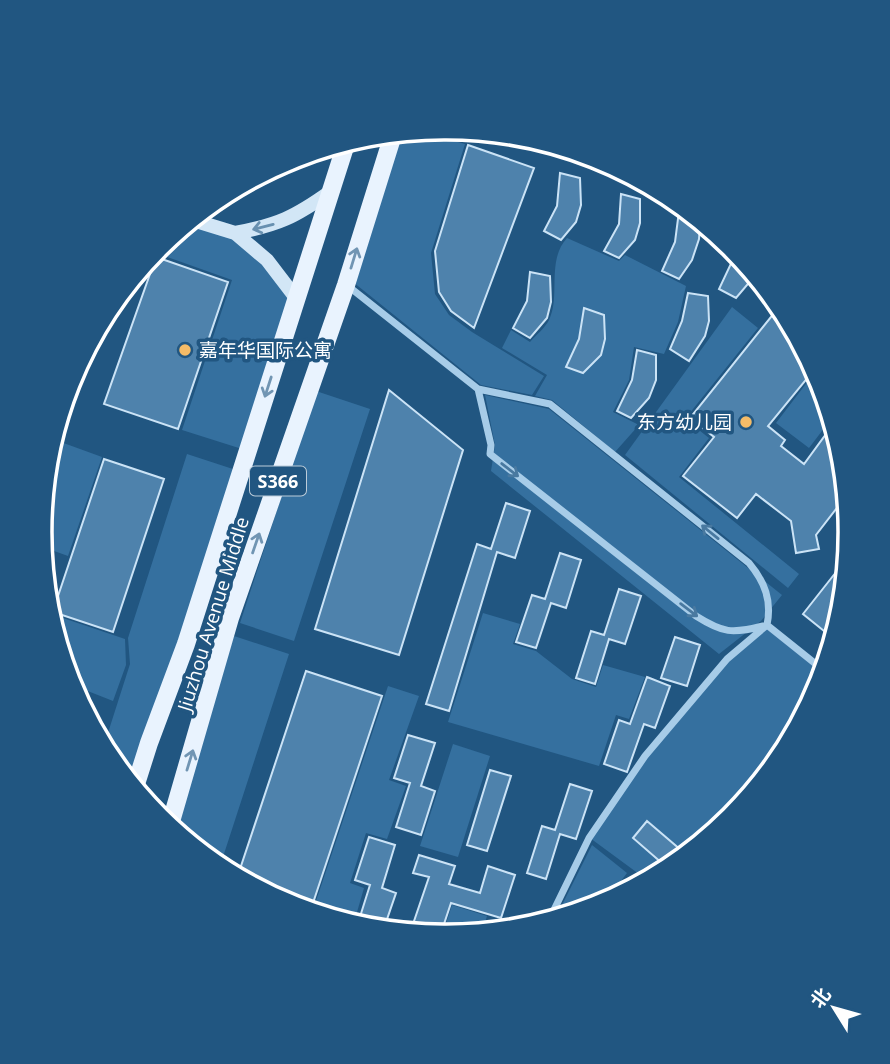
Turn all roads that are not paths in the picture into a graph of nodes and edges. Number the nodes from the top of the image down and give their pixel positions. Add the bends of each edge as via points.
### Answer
1 (390, 144) edge
2 (343, 153) edge
3 (330, 192) junction
4 (203, 223) edge
5 (236, 233) junction
6 (346, 285) junction
7 (296, 298) junction
8 (478, 389) junction
9 (767, 625) junction
10 (815, 663) edge
11 (138, 776) edge
12 (173, 815) edge
13 (555, 909) edge

6 -> 1 main road, Jiuzhou Avenue Middle / S366
2 - 3 main road, Jiuzhou Avenue Middle / S366
3 -> 5 main road via 270,227
3 - 7 main road, Jiuzhou Avenue Middle / S366
4 - 5 main road
5 - 7 main road via 267,260
6 - 8 street
12 -> 6 main road, Jiuzhou Avenue Middle / S366 via 230,618
7 -> 11 main road, Jiuzhou Avenue Middle / S366 via 186,644
9 -> 8 street via 767,593 749,563 550,404
8 -> 9 street via 490,454 715,628 728,632
9 - 10 street
9 - 13 street via 727,659 645,756 589,838

